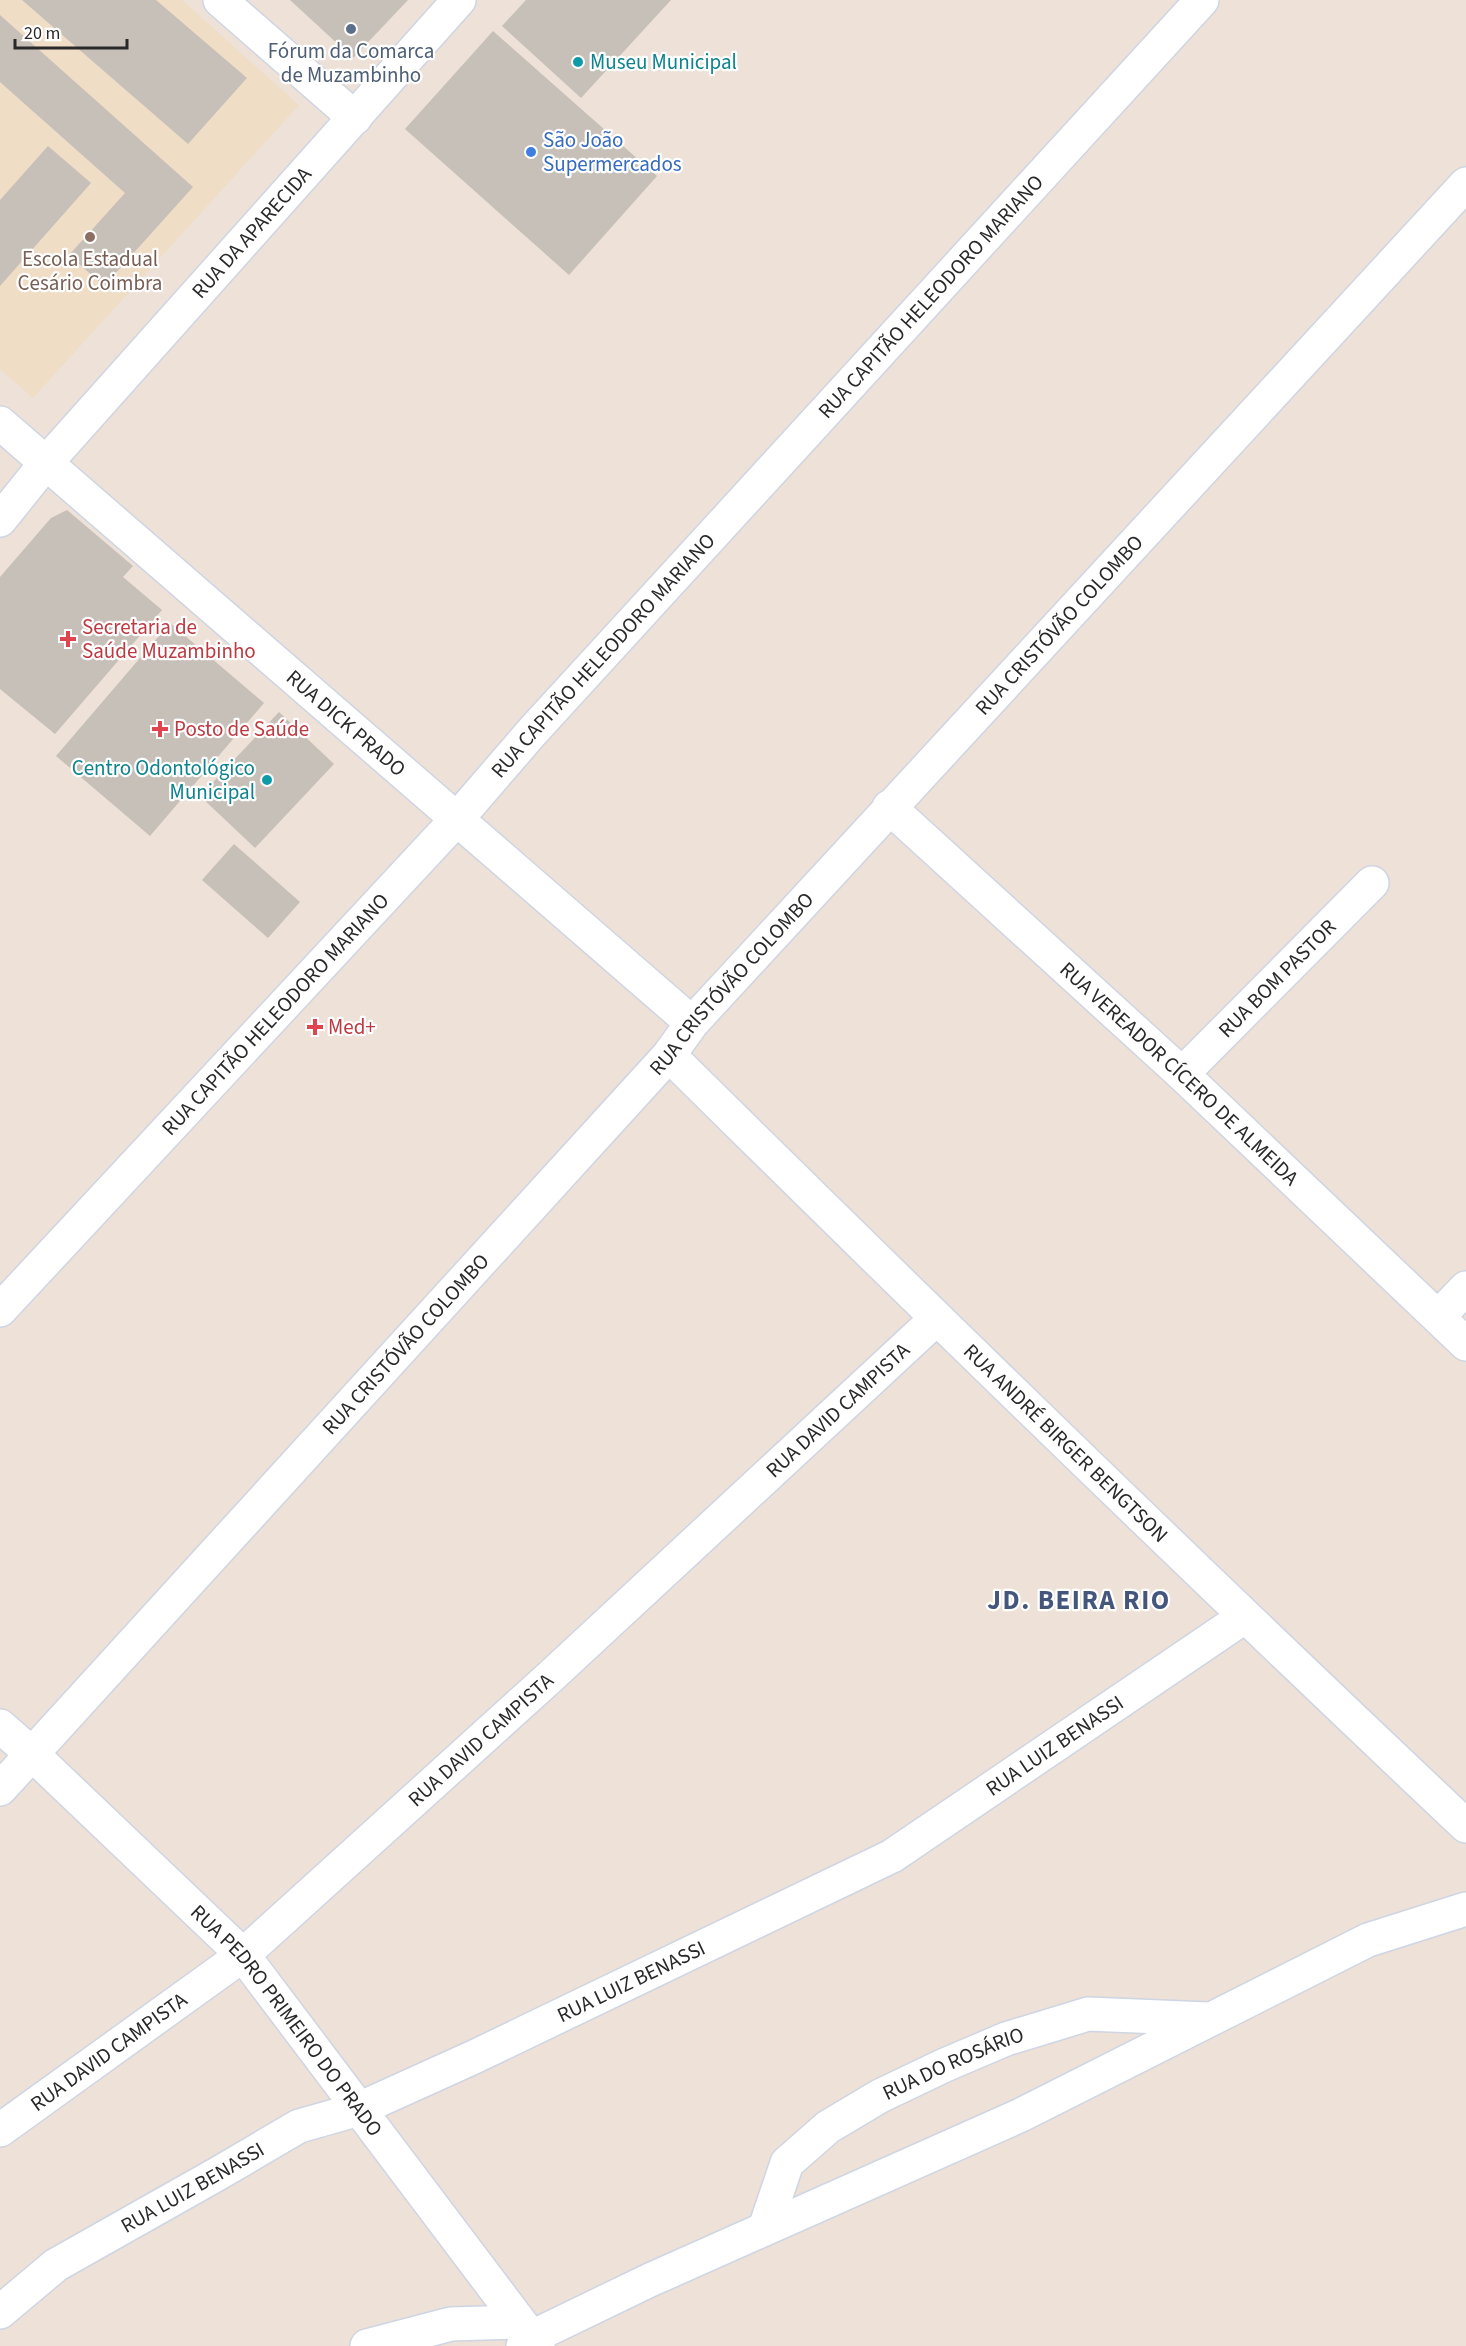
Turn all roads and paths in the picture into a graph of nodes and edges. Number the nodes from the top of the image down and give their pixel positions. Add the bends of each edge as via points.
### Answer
1 (220, 0) edge
2 (459, 0) edge
3 (1184, 6) edge
4 (355, 118) junction
5 (1466, 184) edge
6 (0, 423) edge
7 (45, 464) junction
8 (0, 520) edge
9 (889, 807) junction
10 (457, 819) junction
11 (1372, 883) dead end
12 (692, 1023) junction
13 (669, 1055) junction
14 (1182, 1074) junction
15 (1466, 1288) edge
16 (0, 1310) edge
17 (1438, 1317) junction
18 (936, 1319) junction
19 (1466, 1344) edge
20 (1244, 1617) junction
21 (0, 1726) edge
22 (32, 1754) junction
23 (0, 1788) edge
24 (1466, 1826) edge
25 (1466, 1909) edge
26 (249, 1963) junction
27 (1209, 2019) junction
28 (359, 2109) junction
29 (0, 2130) edge
30 (765, 2228) junction
31 (0, 2312) edge
32 (528, 2338) edge
33 (367, 2346) edge

1 - 4 street
2 - 4 street, RUA DA APARECIDA
3 - 10 street, RUA CAPITÃO HELEODORO MARIANO
4 - 7 street, RUA DA APARECIDA
5 - 9 street, RUA CRISTÓVÃO COLOMBO
6 - 7 street, RUA DICK PRADO
7 - 8 street, RUA DA APARECIDA
7 - 10 street, RUA DICK PRADO
9 - 12 street, RUA CRISTÓVÃO COLOMBO
9 - 14 street, RUA VEREADOR CÍCERO DE ALMEIDA
10 - 12 street, RUA DICK PRADO
10 - 16 street, RUA CAPITÃO HELEODORO MARIANO
11 - 14 street, RUA BOM PASTOR
12 - 13 street, RUA CRISTÓVÃO COLOMBO
13 - 18 street, RUA ANDRÉ BIRGER BENGTSON
13 - 22 street, RUA CRISTÓVÃO COLOMBO
14 - 17 street, RUA VEREADOR CÍCERO DE ALMEIDA
15 - 17 street
17 - 19 street, RUA VEREADOR CÍCERO DE ALMEIDA
18 - 20 street, RUA ANDRÉ BIRGER BENGTSON
18 - 26 street, RUA DAVID CAMPISTA
20 - 24 street, RUA ANDRÉ BIRGER BENGTSON
20 - 28 street, RUA LUIZ BENASSI via 892,1856
21 - 22 street, RUA PEDRO PRIMEIRO DO PRADO
22 - 23 street, RUA CRISTÓVÃO COLOMBO
22 - 26 street, RUA PEDRO PRIMEIRO DO PRADO
25 - 27 street, RUA DO ROSÁRIO via 1368,1940
26 - 28 street, RUA PEDRO PRIMEIRO DO PRADO
26 - 29 street, RUA DAVID CAMPISTA
27 - 30 street, RUA DO ROSÁRIO via 1022,2115
27 - 30 street, RUA DO ROSÁRIO via 1088,2014 1006,2039 880,2096 828,2127 787,2163
28 - 31 street, RUA LUIZ BENASSI via 299,2126 56,2265
28 - 32 street, RUA PEDRO PRIMEIRO DO PRADO
30 - 32 street, RUA DO ROSÁRIO
32 - 33 street via 451,2324

